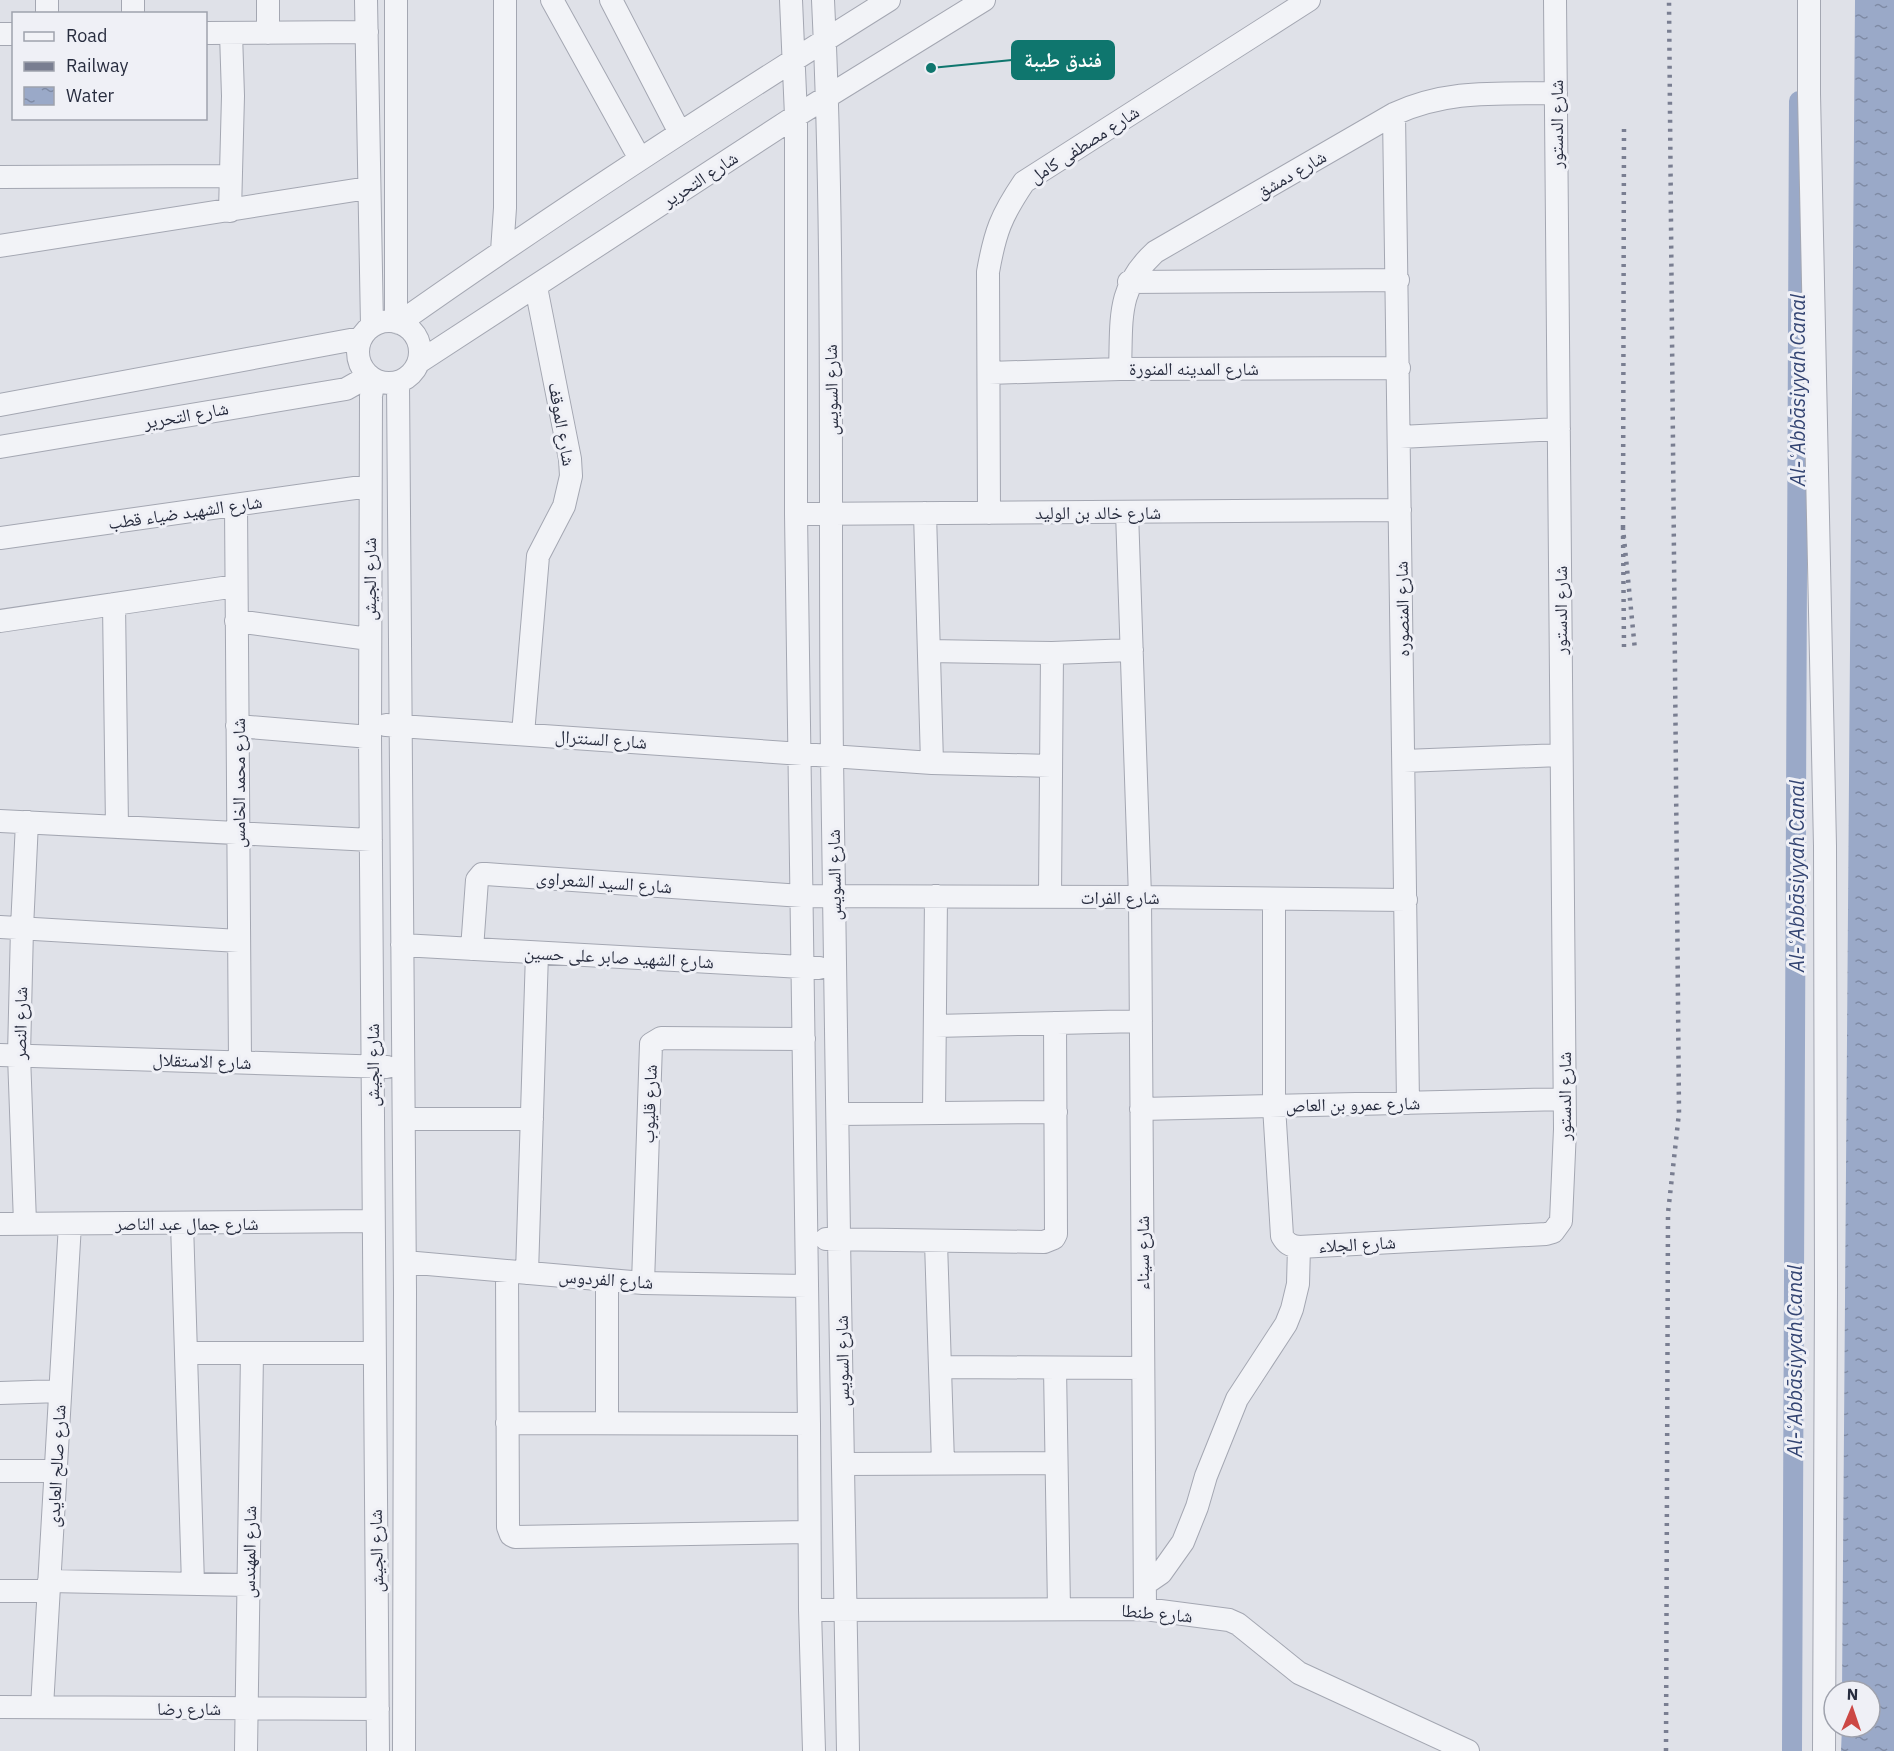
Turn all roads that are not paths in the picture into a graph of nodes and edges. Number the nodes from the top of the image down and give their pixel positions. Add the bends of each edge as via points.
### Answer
1 (268, 0) edge
2 (366, 0) edge
3 (396, 0) edge
4 (505, 0) edge
5 (552, 0) edge
6 (611, 0) edge
7 (791, 0) edge
8 (823, 0) edge
9 (889, 0) edge
10 (984, 0) edge
11 (1309, 0) edge
12 (1555, 0) edge
13 (1809, 0) edge
14 (367, 32) junction
15 (207, 33) edge
16 (231, 33) junction
17 (268, 33) junction
18 (825, 40) junction
19 (793, 61) junction
20 (1556, 93) junction
21 (828, 96) junction
22 (1395, 114) junction
23 (796, 116) junction
24 (680, 133) junction
25 (640, 159) junction
26 (230, 176) junction
27 (0, 177) edge
28 (368, 188) junction
29 (230, 211) junction
30 (0, 246) edge
31 (502, 251) junction
32 (1398, 280) junction
33 (1129, 282) junction
34 (536, 287) junction
35 (398, 322) junction
36 (366, 332) junction
37 (419, 362) junction
38 (1399, 368) junction
39 (1120, 369) junction
40 (989, 373) junction
41 (372, 378) junction
42 (398, 382) junction
43 (0, 405) edge
44 (1559, 429) junction
45 (1400, 436) junction
46 (0, 447) edge
47 (369, 486) junction
48 (236, 505) junction
49 (1400, 510) junction
50 (1127, 512) junction
51 (925, 513) junction
52 (989, 513) junction
53 (796, 514) junction
54 (832, 514) junction
55 (0, 538) edge
56 (236, 586) junction
57 (114, 604) junction
58 (0, 621) edge
59 (236, 621) junction
60 (369, 639) junction
61 (1132, 650) junction
62 (929, 651) junction
63 (1052, 653) junction
64 (237, 726) junction
65 (401, 726) junction
66 (370, 730) junction
67 (523, 734) junction
68 (801, 753) junction
69 (832, 755) junction
70 (1560, 755) junction
71 (1404, 760) junction
72 (932, 763) junction
73 (1051, 766) junction
74 (0, 821) edge
75 (27, 822) junction
76 (117, 827) junction
77 (238, 833) junction
78 (371, 840) junction
79 (802, 896) junction
80 (834, 896) junction
81 (936, 896) junction
82 (1050, 896) junction
83 (1140, 897) junction
84 (1274, 899) junction
85 (1406, 900) junction
86 (11, 928) edge
87 (239, 941) junction
88 (402, 945) junction
89 (472, 949) junction
90 (537, 953) junction
91 (803, 967) junction
92 (835, 968) junction
93 (1141, 1021) junction
94 (1055, 1023) junction
95 (935, 1026) junction
96 (804, 1040) junction
97 (10, 1055) edge
98 (240, 1062) junction
99 (372, 1066) junction
100 (403, 1067) junction
101 (1564, 1099) junction
102 (1408, 1103) junction
103 (1274, 1106) junction
104 (1141, 1109) junction
105 (1056, 1112) junction
106 (933, 1113) junction
107 (838, 1114) junction
108 (404, 1119) junction
109 (532, 1119) junction
110 (373, 1221) junction
111 (1561, 1221) joint
112 (25, 1223) junction
113 (182, 1223) junction
114 (0, 1224) edge
115 (70, 1224) junction
116 (807, 1239) junction
117 (840, 1239) junction
118 (936, 1242) junction
119 (1299, 1247) junction
120 (405, 1262) junction
121 (517, 1272) junction
122 (607, 1280) junction
123 (643, 1283) junction
124 (807, 1286) junction
125 (374, 1291) junction
126 (405, 1291) junction
127 (186, 1353) junction
128 (252, 1353) junction
129 (374, 1353) junction
130 (940, 1367) junction
131 (1055, 1368) junction
132 (1143, 1368) junction
133 (60, 1391) junction
134 (0, 1394) edge
135 (507, 1423) junction
136 (607, 1423) junction
137 (809, 1425) junction
138 (942, 1463) junction
139 (1056, 1463) junction
140 (843, 1464) junction
141 (0, 1471) edge
142 (55, 1471) junction
143 (809, 1532) junction
144 (193, 1584) junction
145 (1145, 1584) junction
146 (248, 1585) junction
147 (49, 1586) junction
148 (0, 1591) edge
149 (1059, 1609) junction
150 (1145, 1609) junction
151 (810, 1610) junction
152 (846, 1610) junction
153 (0, 1707) edge
154 (42, 1707) junction
155 (246, 1708) junction
156 (378, 1709) junction
157 (246, 1751) edge
158 (378, 1751) edge
159 (404, 1751) edge
160 (814, 1751) edge
161 (848, 1751) edge
162 (1468, 1751) edge
163 (1824, 1751) edge

1 - 17 street
2 - 14 street, شارع الجيش
3 - 35 street
4 - 31 street
5 - 25 street
6 - 24 street
7 - 19 street, شارع السويس
8 - 18 street, شارع السويس
9 - 18 street
10 - 21 street, شارع التحرير
11 - 40 street, شارع مصطفى كامل via 1024,182 1006,209 993,240 988,272
12 - 20 street, شارع الدستور
13 - 163 street via 1825,846
14 - 17 street
14 - 28 street, شارع الجيش
15 - 16 street
16 - 17 street
16 - 26 street
18 - 19 street
18 - 21 street, شارع السويس
19 - 23 street, شارع السويس
19 - 24 street
20 - 22 street, شارع دمشق via 1454,95 1418,103
20 - 44 street, شارع الدستور
21 - 23 street, شارع التحرير
21 - 54 street, شارع السويس
22 - 32 street, شارع المنصوره
22 - 33 street, شارع دمشق via 1155,252
23 - 34 street, شارع التحرير
23 - 53 street, شارع السويس
24 - 25 street
25 - 31 street
26 - 27 street
26 - 29 street
28 - 29 street
28 - 36 street, شارع الجيش
29 - 30 street
31 - 35 street
32 - 33 street
32 - 38 street, شارع المنصوره
33 - 39 street, شارع دمشق via 1122,312
34 - 37 street, شارع التحرير
34 - 67 street, شارع الموقف via 571,476 564,506 538,556
35 - 36 street via 380,322
35 - 37 street via 415,334 421,352
36 - 41 street, شارع الجيش via 358,355 363,370
36 - 43 street
37 - 42 street via 411,375
38 - 39 street, شارع المدينه المنورة
38 - 45 street, شارع المنصوره
39 - 40 street, شارع المدينه المنورة
40 - 52 street, شارع مصطفى كامل
41 - 42 street via 382,383
41 - 46 street, شارع التحرير via 346,388
41 - 47 street, شارع الجيش
42 - 65 street, شارع الجيش
44 - 45 street
44 - 70 street, شارع الدستور
45 - 49 street, شارع المنصوره
47 - 48 street, شارع الشهيد ضياء قطب
47 - 60 street, شارع الجيش
48 - 55 street, شارع الشهيد ضياء قطب
48 - 56 street, شارع محمد الخامس
49 - 50 street, شارع خالد بن الوليد
49 - 71 street, شارع المنصوره
50 - 52 street, شارع خالد بن الوليد
50 - 61 street, شارع سيناء
51 - 52 street, شارع خالد بن الوليد
51 - 54 street, شارع خالد بن الوليد
51 - 62 street
53 - 54 street, شارع خالد بن الوليد
53 - 68 street, شارع السويس
54 - 69 street, شارع السويس
56 - 57 street
56 - 59 street, شارع محمد الخامس
57 - 58 street
57 - 76 street
59 - 60 street
59 - 64 street, شارع محمد الخامس
60 - 66 street, شارع الجيش
61 - 63 street
61 - 83 street, شارع سيناء
62 - 63 street
62 - 72 street
63 - 73 street
64 - 66 street, شارع السنترال
64 - 77 street, شارع محمد الخامس
65 - 66 street, شارع السنترال
65 - 67 street, شارع السنترال
65 - 88 street, شارع الجيش
66 - 78 street, شارع الجيش
67 - 68 street, شارع السنترال
68 - 69 street, شارع السنترال
68 - 79 street, شارع السويس
69 - 72 street, شارع السنترال
69 - 80 street, شارع السويس
70 - 71 street
70 - 101 street, شارع الدستور
71 - 85 street, شارع المنصوره
72 - 73 street, شارع السنترال
73 - 82 street
74 - 75 street
75 - 76 street
75 - 86 street, شارع النصر
76 - 77 street
77 - 78 street
77 - 87 street, شارع محمد الخامس
78 - 99 street, شارع الجيش
79 - 80 street, شارع الفرات
79 - 89 street, شارع السيد الشعراوى via 483,874 476,884
79 - 91 street, شارع السويس
80 - 81 street, شارع الفرات
80 - 92 street, شارع السويس
81 - 82 street, شارع الفرات
81 - 95 street
82 - 83 street, شارع الفرات
83 - 84 street, شارع الفرات
83 - 93 street, شارع سيناء
84 - 85 street, شارع الفرات
84 - 103 street
85 - 102 street, شارع المنصوره
86 - 87 street
86 - 97 street, شارع النصر
87 - 98 street, شارع محمد الخامس
88 - 89 street, شارع الشهيد صابر على حسين
88 - 100 street, شارع الجيش
89 - 90 street, شارع الشهيد صابر على حسين
90 - 91 street, شارع الشهيد صابر على حسين
90 - 109 street
91 - 92 street, شارع الشهيد صابر على حسين
91 - 96 street, شارع السويس
92 - 107 street, شارع السويس
93 - 94 street
93 - 104 street, شارع سيناء
94 - 95 street
94 - 105 street
95 - 106 street
96 - 116 street, شارع السويس
96 - 123 street, شارع قليوب via 661,1038 651,1044
97 - 98 street, شارع الاستقلال
97 - 112 street, شارع النصر
98 - 99 street, شارع الاستقلال
99 - 100 street, شارع الاستقلال
99 - 110 street, شارع الجيش
100 - 108 street, شارع الجيش
101 - 102 street, شارع عمرو بن العاص
101 - 111 street, شارع الدستور
102 - 103 street, شارع عمرو بن العاص
103 - 104 street, شارع عمرو بن العاص
103 - 119 street, شارع الجلاء via 1282,1236
104 - 132 street, شارع سيناء
105 - 106 street
105 - 118 street via 1056,1233 1049,1242
106 - 107 street
107 - 117 street, شارع السويس
108 - 109 street
108 - 120 street, شارع الجيش
109 - 121 street
110 - 113 street, شارع جمال عبد الناصر
110 - 125 street, شارع الجيش
111 - 119 street, شارع الجلاء via 1553,1232 1546,1234
112 - 114 street, شارع جمال عبد الناصر
112 - 115 street, شارع جمال عبد الناصر
113 - 115 street, شارع جمال عبد الناصر
113 - 127 street
115 - 133 street, شارع صالح العايدى
116 - 117 street
116 - 124 street, شارع السويس
117 - 118 street
117 - 140 street, شارع السويس
118 - 130 street
119 - 145 street via 1298,1284 1286,1324 1237,1399 1183,1542 1161,1573
120 - 121 street, شارع الفردوس
120 - 126 street, شارع الجيش
121 - 122 street, شارع الفردوس
121 - 135 street
122 - 123 street, شارع الفردوس
122 - 136 street
123 - 124 street, شارع الفردوس
124 - 137 street, شارع السويس
125 - 126 street
125 - 129 street, شارع الجيش
126 - 159 street, شارع الجيش
127 - 128 street
127 - 144 street
128 - 129 street
128 - 146 street, شارع المهندس
129 - 156 street, شارع الجيش
130 - 131 street
130 - 138 street
131 - 132 street
131 - 139 street
132 - 145 street, شارع سيناء
133 - 134 street
133 - 142 street, شارع صالح العايدى
135 - 136 street
135 - 143 street via 508,1532 515,1537
136 - 137 street
137 - 143 street, شارع السويس
138 - 139 street
138 - 140 street
139 - 149 street
140 - 152 street, شارع السويس
141 - 142 street
142 - 147 street, شارع صالح العايدى
143 - 151 street, شارع السويس
144 - 146 street
144 - 147 street
145 - 150 street, شارع سيناء
146 - 155 street, شارع المهندس
147 - 148 street
147 - 154 street, شارع صالح العايدى
149 - 150 street, شارع طنطا
149 - 152 street, شارع طنطا
150 - 162 street, شارع طنطا via 1229,1620 1299,1673
151 - 152 street, شارع طنطا
151 - 160 street, شارع السويس
152 - 161 street, شارع السويس
153 - 154 street, شارع رضا
154 - 155 street, شارع رضا
155 - 156 street, شارع رضا
155 - 157 street, شارع المهندس
156 - 158 street, شارع الجيش

